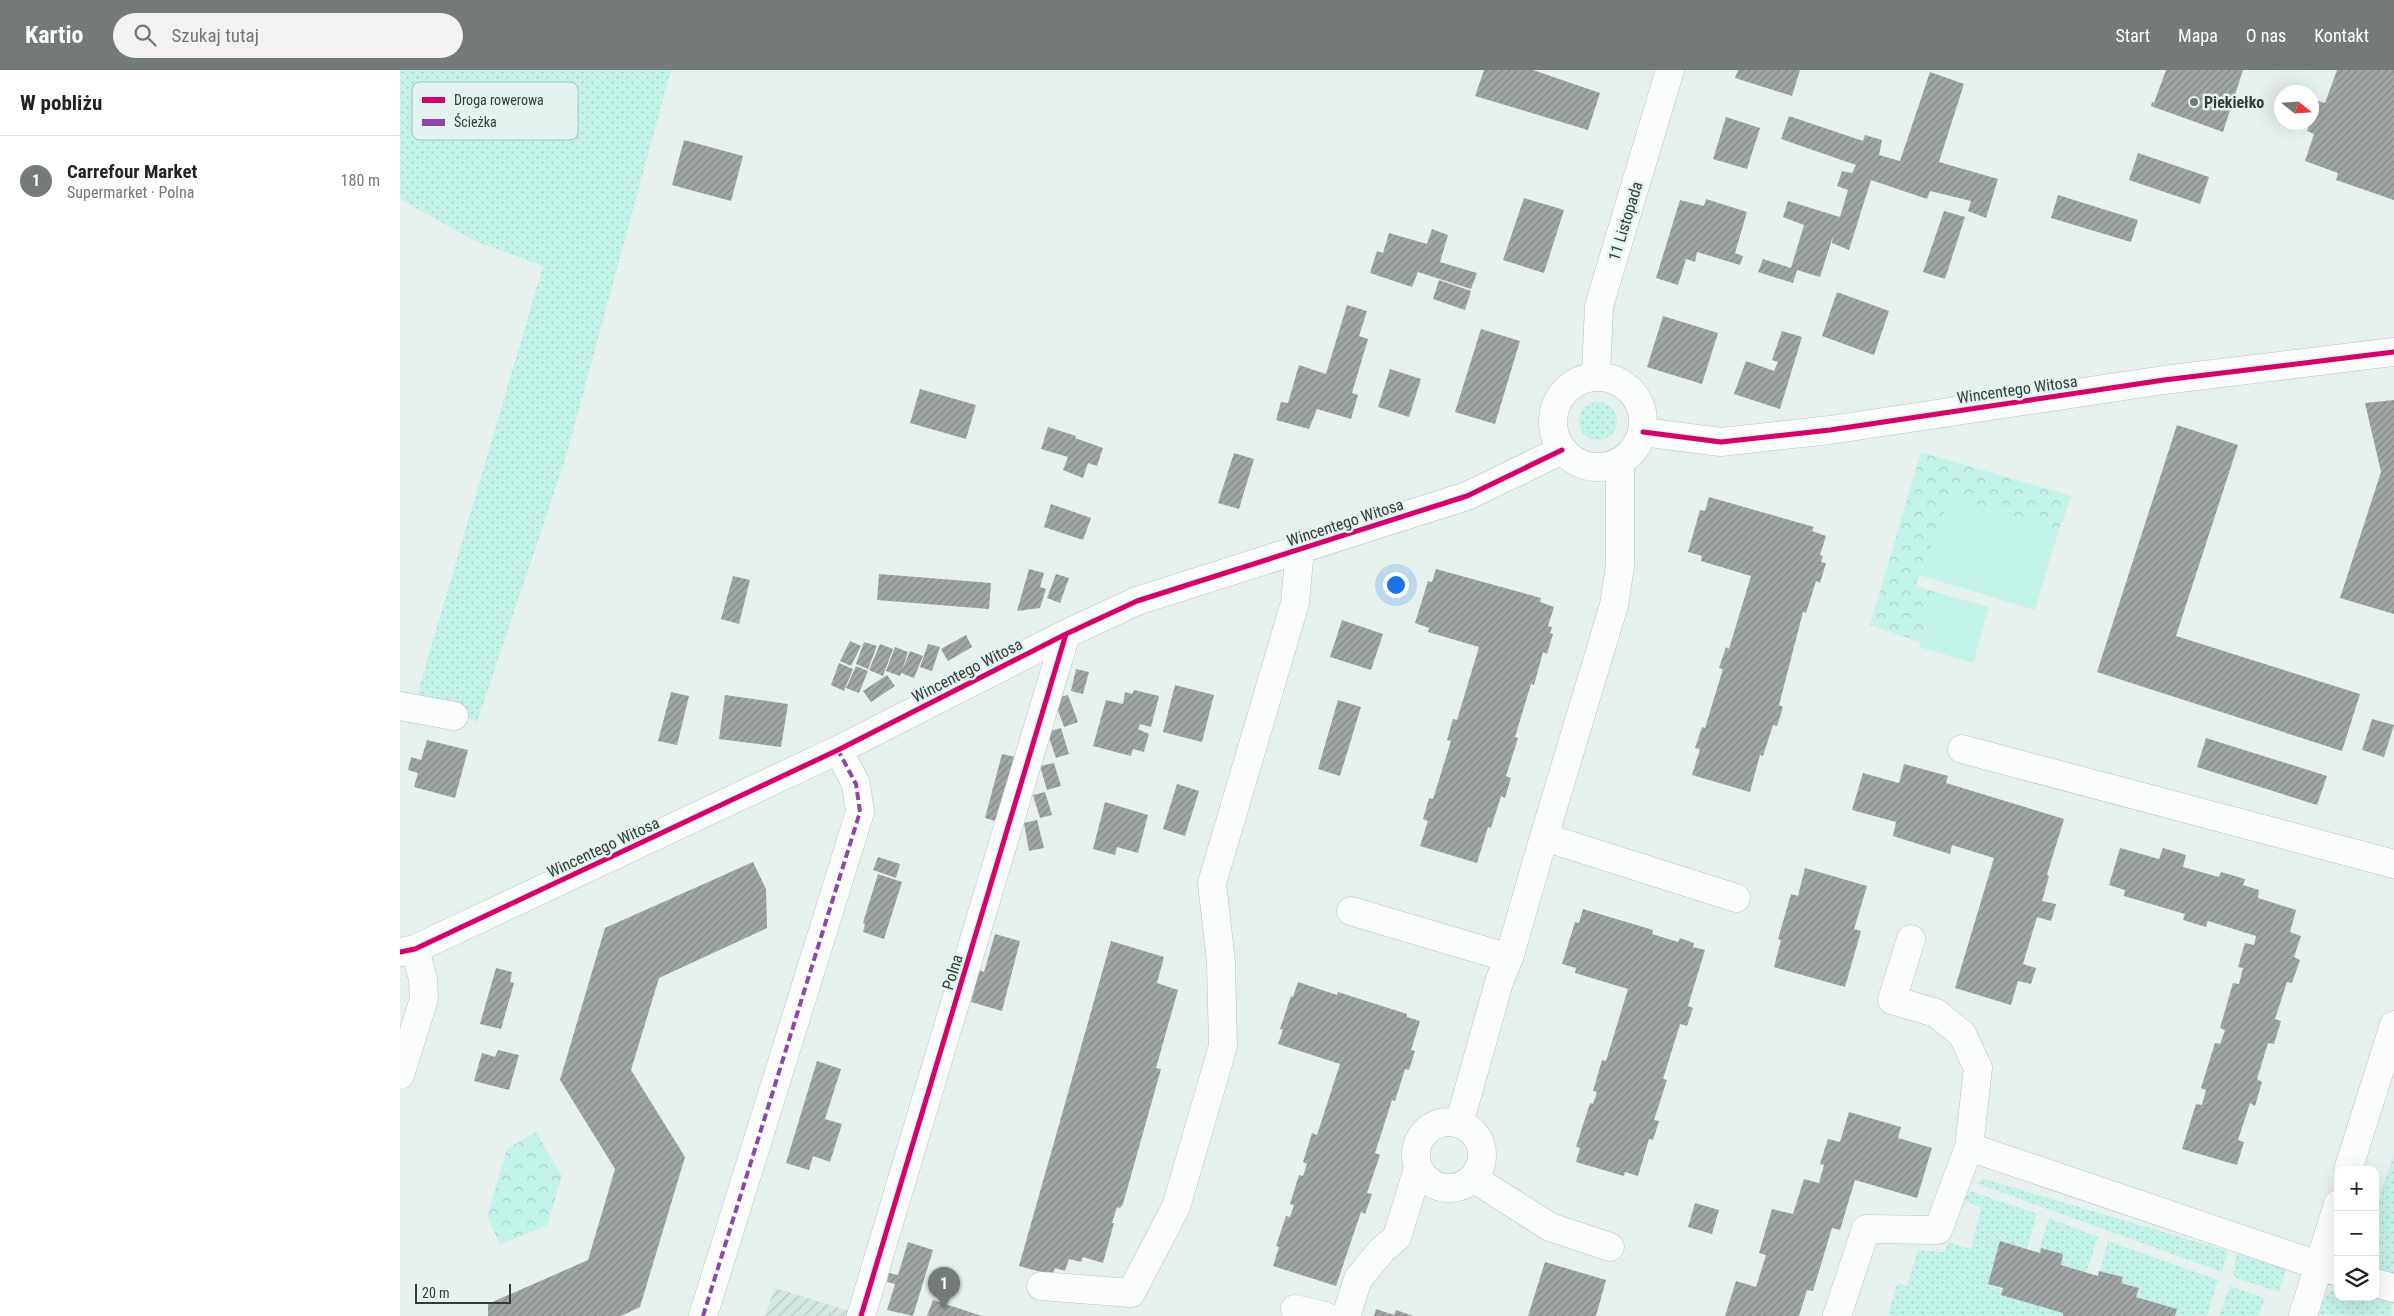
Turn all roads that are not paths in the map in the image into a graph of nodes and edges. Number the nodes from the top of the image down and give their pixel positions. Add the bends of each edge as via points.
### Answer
1 (1670, 70) edge
2 (2394, 352) edge
3 (1596, 375) junction
4 (1643, 432) junction
5 (1562, 450) junction
6 (1620, 463) junction
7 (1300, 549) junction
8 (1066, 634) junction
9 (400, 706) edge
10 (454, 716) dead end
11 (1962, 749) dead end
12 (838, 750) junction
13 (1544, 837) junction
14 (2394, 864) edge
15 (1736, 898) dead end
16 (1351, 911) dead end
17 (1911, 938) dead end
18 (408, 951) edge
19 (1509, 958) junction
20 (2394, 1025) edge
21 (400, 1075) edge
22 (1459, 1124) junction
23 (1969, 1147) junction
24 (2349, 1166) edge
25 (1418, 1169) junction
26 (1473, 1178) junction
27 (2337, 1211) edge
28 (1610, 1248) dead end
29 (2328, 1269) edge
30 (2379, 1284) edge
31 (1041, 1286) dead end
32 (2394, 1288) edge
33 (1295, 1309) dead end
34 (703, 1316) edge
35 (861, 1316) edge
36 (1325, 1316) edge
37 (1346, 1316) edge
38 (1837, 1316) edge
39 (2303, 1316) edge

1 - 3 street, 11 Listopada via 1599,306
2 - 4 street, Wincentego Witosa via 2164,380 1830,430 1721,442
3 - 4 street via 1627,386 1641,406
3 - 5 street via 1576,381 1557,401 1552,429
4 - 6 street via 1635,450
5 - 6 street via 1581,465 1600,468
5 - 7 street, Wincentego Witosa via 1468,496
6 - 13 street via 1620,566 1614,605
7 - 8 street, Wincentego Witosa via 1137,601
7 - 31 street via 1295,603 1212,883 1221,962 1223,1046 1176,1207 1131,1293
8 - 12 street, Wincentego Witosa
8 - 35 street, Polna
9 - 10 street
11 - 14 street
12 - 18 street, Wincentego Witosa
12 - 34 street via 856,784 860,812
13 - 15 street
13 - 19 street
16 - 19 street
17 - 23 street via 1892,1000 1936,1013 1962,1034 1978,1068
18 - 21 street via 423,979 424,999
19 - 22 street via 1500,979
20 - 24 street
22 - 25 street via 1443,1123 1428,1129 1416,1147
22 - 26 street via 1469,1129 1481,1147 1482,1158
23 - 29 street
23 - 38 street via 1938,1230 1866,1229
25 - 26 street via 1433,1185 1443,1188 1454,1188
25 - 37 street via 1397,1236 1358,1279
26 - 28 street via 1550,1227
27 - 29 street
29 - 39 street
30 - 32 street
33 - 36 street

